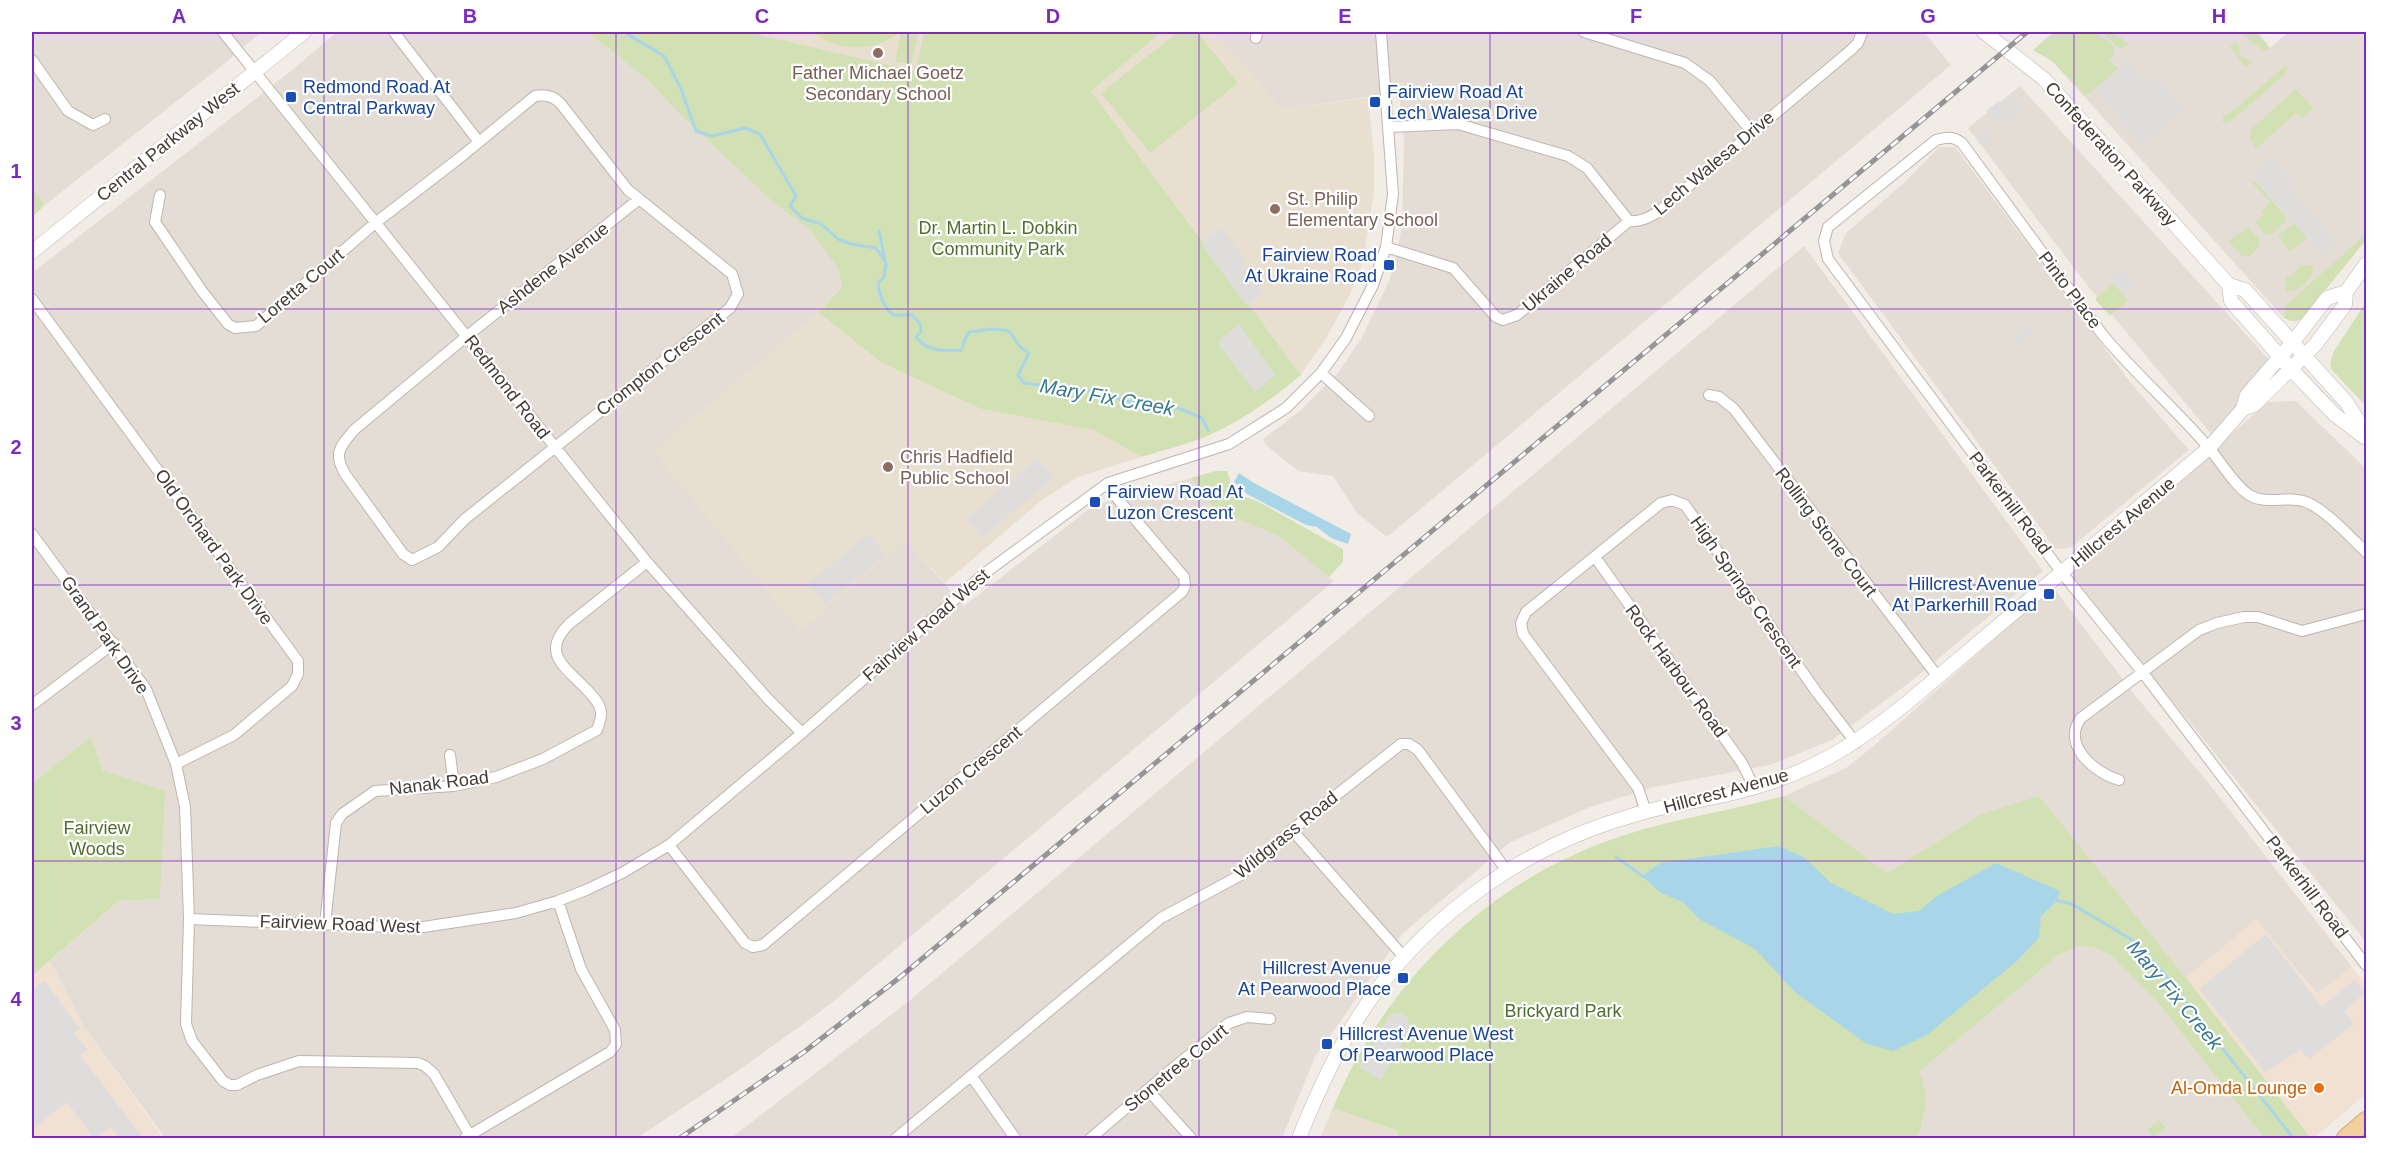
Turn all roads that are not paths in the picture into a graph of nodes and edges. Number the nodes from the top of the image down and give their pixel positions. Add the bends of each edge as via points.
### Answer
1 (223, 32) edge
2 (304, 32) edge
3 (394, 32) edge
4 (1381, 32) edge
5 (1584, 32) edge
6 (1863, 32) edge
7 (1984, 32) edge
8 (32, 60) edge
9 (255, 71) junction
10 (105, 119) dead end
11 (1389, 127) junction
12 (1752, 132) junction
13 (1936, 140) joint
14 (479, 142) junction
15 (160, 195) dead end
16 (638, 200) junction
17 (1629, 221) junction
18 (374, 224) junction
19 (1386, 247) junction
20 (32, 252) edge
21 (2367, 264) edge
22 (2229, 285) junction
23 (2346, 292) junction
24 (32, 299) edge
25 (467, 336) junction
26 (2292, 343) junction
27 (2282, 356) junction
28 (2304, 356) junction
29 (2291, 369) junction
30 (1321, 373) junction
31 (1709, 395) dead end
32 (2243, 409) junction
33 (1369, 416) dead end
34 (2367, 434) edge
35 (2367, 439) edge
36 (554, 447) junction
37 (2209, 448) junction
38 (1108, 483) junction
39 (32, 537) edge
40 (2367, 552) edge
41 (1595, 557) junction
42 (647, 562) junction
43 (2062, 573) junction
44 (2367, 614) edge
45 (114, 643) junction
46 (2143, 673) junction
47 (1938, 677) junction
48 (32, 705) edge
49 (802, 733) junction
50 (1856, 743) junction
51 (450, 755) dead end
52 (176, 764) junction
53 (2119, 780) dead end
54 (454, 786) junction
55 (1754, 788) junction
56 (1646, 812) junction
57 (1292, 830) junction
58 (669, 845) junction
59 (1507, 871) junction
60 (558, 901) junction
61 (189, 919) junction
62 (325, 924) junction
63 (1404, 957) junction
64 (2367, 965) edge
65 (1270, 1019) dead end
66 (972, 1077) junction
67 (1148, 1090) junction
68 (2367, 1121) edge
69 (467, 1137) edge
70 (896, 1138) edge
71 (1015, 1138) edge
72 (1091, 1138) edge
73 (1191, 1138) edge
74 (1299, 1138) edge
75 (2346, 1138) edge

1 - 9 street, Redmond Road
2 - 9 street, Central Parkway West
3 - 14 street
4 - 11 street, Fairview Road West
5 - 12 street via 1684,63 1710,81
6 - 12 street, Lech Walesa Drive via 1851,50
7 - 22 street, Confederation Parkway via 2044,79
8 - 10 street via 69,111 93,125
9 - 18 street, Redmond Road
9 - 20 street, Central Parkway West
11 - 17 street via 1458,124 1568,156 1587,168
11 - 19 street, Fairview Road West via 1393,194
12 - 17 street, Lech Walesa Drive via 1658,212 1644,220
13 - 37 street, Pinto Place via 1955,137 1962,143 2109,341
13 - 43 street, Parkerhill Road via 1828,227 1824,241 1828,259
14 - 16 street, Crompton Crescent via 535,96 556,98
14 - 18 street, Crompton Crescent
15 - 18 street, Loretta Court via 155,222 202,291 235,328 256,326
16 - 25 street, Ashdene Avenue
16 - 36 street, Crompton Crescent via 732,274 738,294 730,308
17 - 19 street, Ukraine Road via 1517,315 1503,320 1453,268
18 - 25 street, Redmond Road
19 - 30 street, Fairview Road West via 1361,312
21 - 23 street, Hillcrest Avenue
22 - 26 street, Confederation Parkway via 2245,290
22 - 27 street, Confederation Parkway via 2231,301
23 - 26 street, Hillcrest Avenue via 2327,298
23 - 28 street, Hillcrest Avenue via 2345,305
24 - 52 street, Old Orchard Park Drive via 298,661 298,674 284,693 234,735
25 - 36 street, Redmond Road
25 - 36 street, Ashdene Avenue via 354,430 338,454 345,474 403,554 412,560 438,547 465,519
26 - 27 street, Hillcrest Avenue
26 - 28 street, Confederation Parkway
27 - 29 street, Confederation Parkway
27 - 32 street, Hillcrest Avenue via 2247,395
28 - 29 street, Hillcrest Avenue
28 - 34 street, Confederation Parkway via 2347,403
29 - 32 street, Hillcrest Avenue via 2254,405
29 - 35 street, Confederation Parkway via 2334,414
30 - 33 street
30 - 38 street, Fairview Road West via 1286,408 1229,444
31 - 47 street, Rolling Stone Court via 1719,397 1734,409
32 - 37 street, Hillcrest Avenue
36 - 42 street, Redmond Road
37 - 40 street, Pinto Place via 2252,496 2306,502
37 - 43 street, Hillcrest Avenue
38 - 49 street, Fairview Road West via 985,573
38 - 58 street, Luzon Crescent via 1184,576 1182,592 763,945 753,947 746,943
39 - 45 street, Grand Park Drive
41 - 50 street, High Springs Crescent via 1656,505 1672,500 1685,505
41 - 55 street, Rock Harbour Road via 1742,764
41 - 56 street, High Springs Crescent via 1526,612 1521,619 1522,631 1634,783
42 - 49 street, Redmond Road
42 - 54 street, Nanak Road via 569,624 555,643 555,653 561,662 599,703 602,713 597,730 543,759 496,777
43 - 46 street, Parkerhill Road
43 - 47 street, Hillcrest Avenue
44 - 46 street via 2302,631 2259,617 2223,621 2199,630
45 - 48 street
45 - 52 street, Grand Park Drive via 146,689
46 - 53 street via 2081,718 2074,729 2080,752 2098,771
46 - 64 street, Parkerhill Road
47 - 50 street, Hillcrest Avenue
49 - 58 street, Fairview Road West
50 - 55 street, Hillcrest Avenue via 1817,764
51 - 54 street
52 - 61 street, Grand Park Drive via 186,807
54 - 62 street, Nanak Road via 375,791 342,814 336,823
55 - 56 street, Hillcrest Avenue
56 - 59 street, Hillcrest Avenue via 1572,837
57 - 59 street, Wildgrass Road via 1396,747 1409,744 1418,750
57 - 63 street
57 - 66 street, Wildgrass Road via 1239,876 1161,918
58 - 60 street, Fairview Road West via 622,873
59 - 63 street, Hillcrest Avenue via 1452,912
60 - 62 street, Fairview Road West via 516,913 417,928
60 - 69 street via 581,969 612,1021 616,1044 610,1052
61 - 62 street, Fairview Road West
61 - 69 street, Grand Park Drive via 186,1024 192,1041 223,1081 237,1085 299,1061 418,1063 434,1074
63 - 74 street, Hillcrest Avenue via 1347,1034
65 - 67 street, Stonetree Court via 1246,1017 1229,1023
66 - 70 street, Wildgrass Road
66 - 71 street
67 - 72 street, Stonetree Court
67 - 73 street
68 - 75 main road

